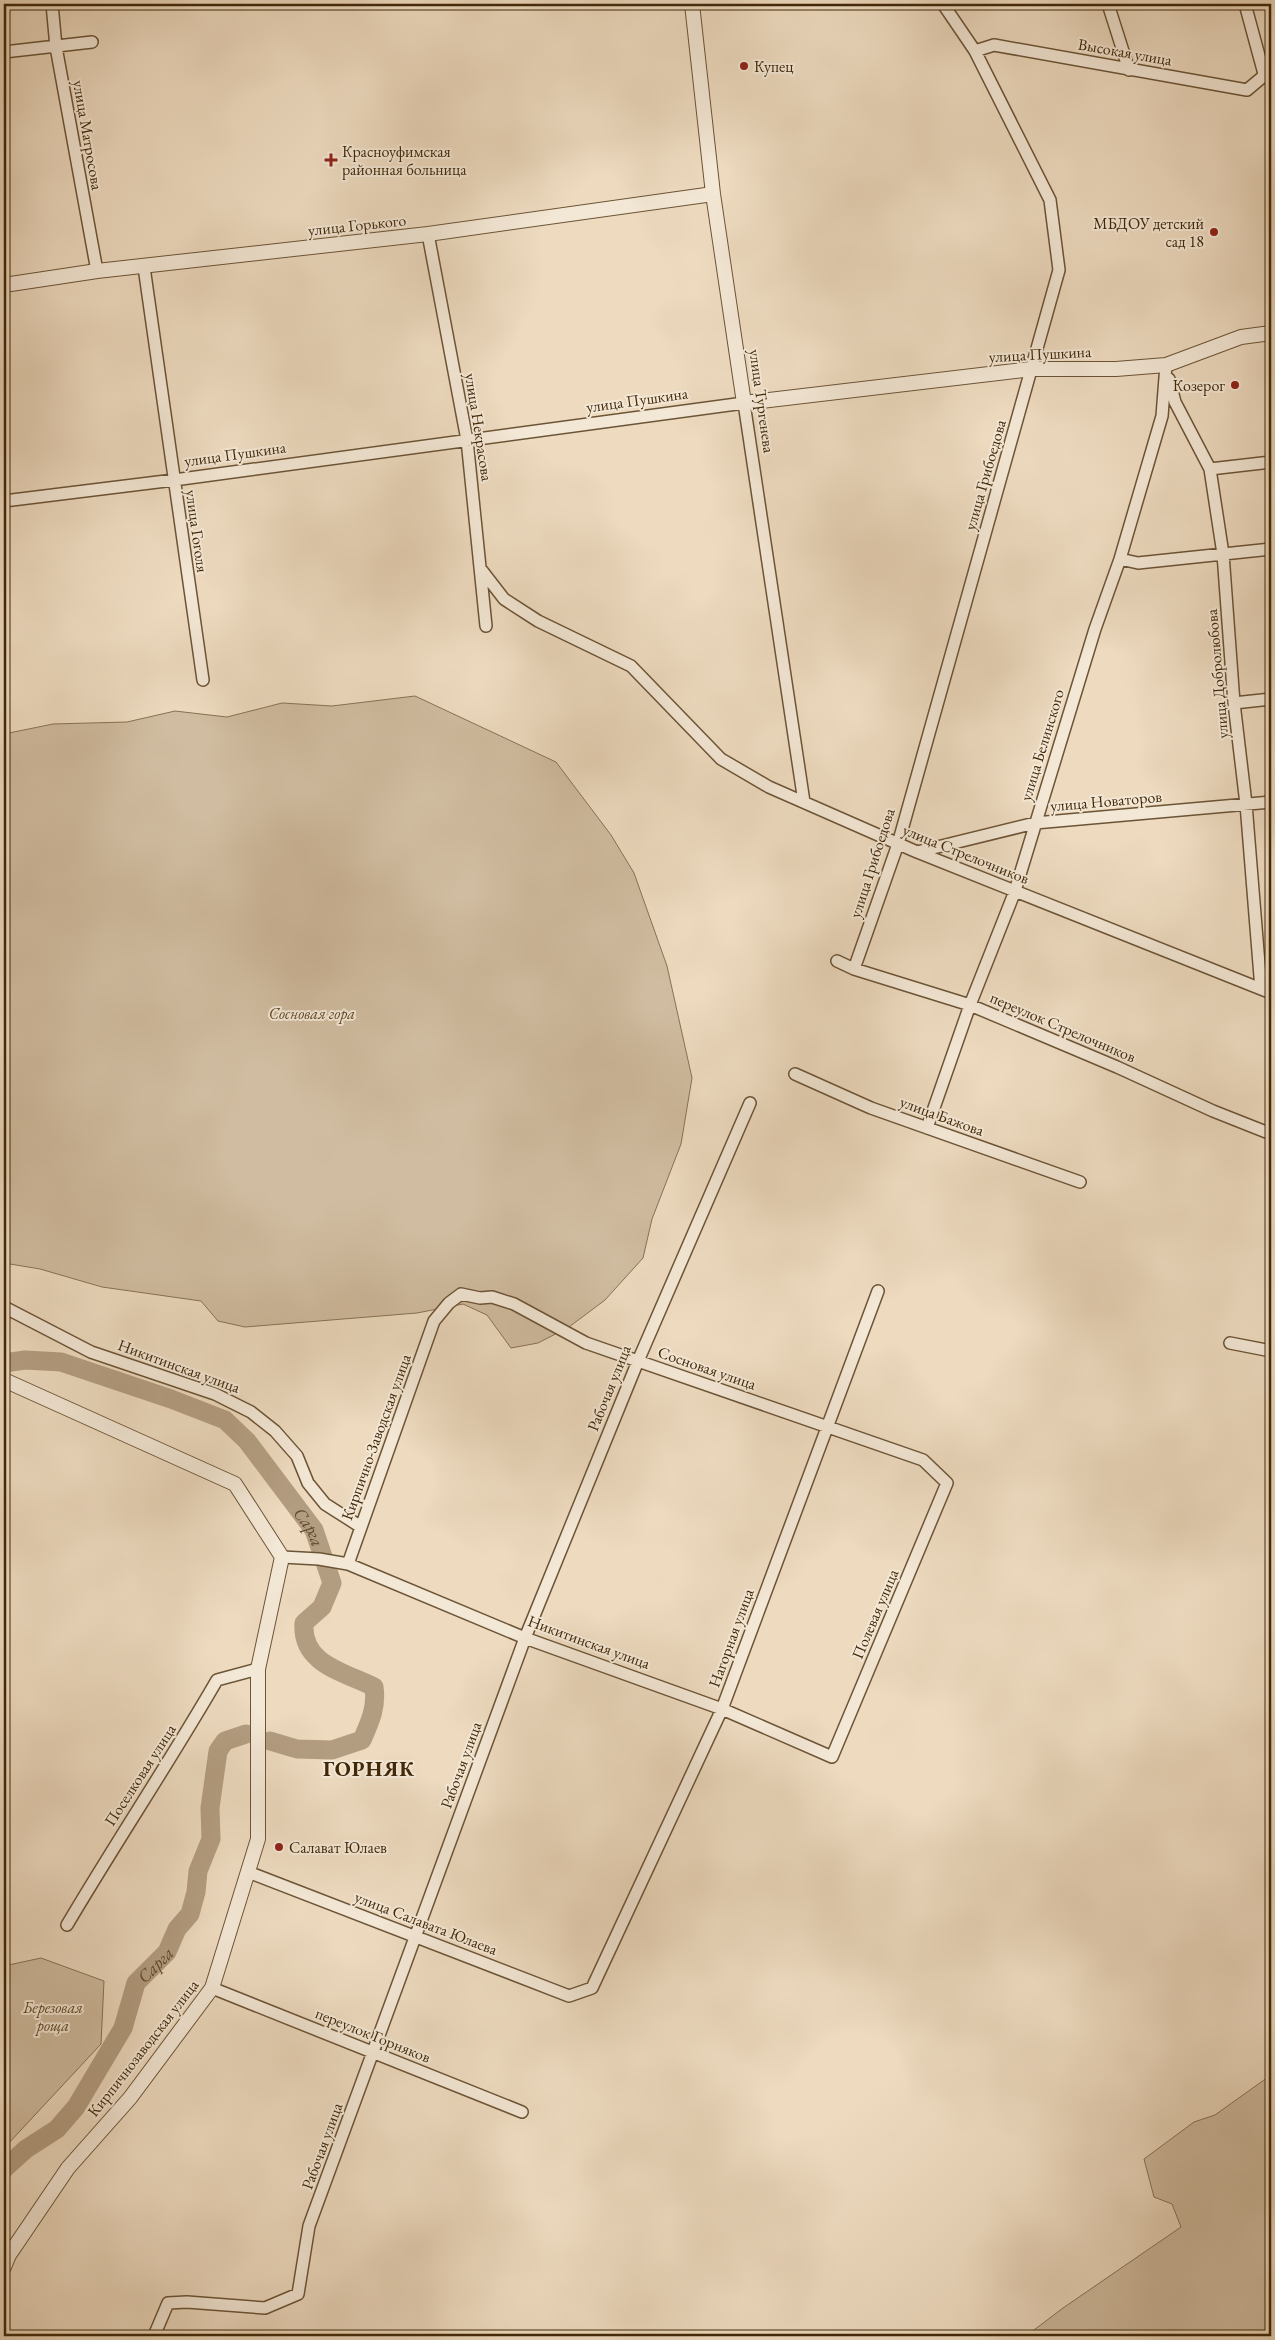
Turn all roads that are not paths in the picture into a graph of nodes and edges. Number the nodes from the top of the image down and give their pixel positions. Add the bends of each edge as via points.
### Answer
1 (52, 4) edge
2 (692, 4) edge
3 (943, 4) edge
4 (1108, 4) edge
5 (1245, 4) edge
6 (92, 42) dead end
7 (56, 47) junction
8 (4, 52) edge
9 (974, 52) junction
10 (1129, 70) junction
11 (1268, 72) edge
12 (713, 194) junction
13 (428, 234) junction
14 (144, 267) junction
15 (97, 271) junction
16 (4, 285) edge
17 (1271, 333) edge
18 (1166, 365) junction
19 (1032, 369) junction
20 (744, 403) junction
21 (467, 440) junction
22 (1271, 462) edge
23 (1210, 470) junction
24 (174, 480) junction
25 (4, 501) edge
26 (1271, 549) edge
27 (1223, 554) junction
28 (1120, 558) junction
29 (480, 568) junction
30 (486, 626) dead end
31 (203, 680) dead end
32 (1271, 699) edge
33 (1234, 703) junction
34 (804, 802) junction
35 (1271, 802) edge
36 (1246, 804) junction
37 (1035, 823) junction
38 (898, 844) junction
39 (917, 852) junction
40 (1015, 891) junction
41 (837, 961) dead end
42 (854, 969) junction
43 (1266, 991) edge
44 (970, 1006) junction
45 (795, 1074) dead end
46 (750, 1103) dead end
47 (927, 1128) junction
48 (1271, 1134) edge
49 (1080, 1182) dead end
50 (878, 1291) dead end
51 (4, 1307) edge
52 (434, 1321) joint
53 (1230, 1343) dead end
54 (1271, 1351) edge
55 (638, 1361) junction
56 (4, 1380) edge
57 (827, 1427) junction
58 (948, 1483) joint
59 (361, 1527) junction
60 (282, 1557) junction
61 (348, 1564) junction
62 (525, 1638) junction
63 (258, 1668) junction
64 (722, 1710) junction
65 (832, 1757) joint
66 (248, 1872) junction
67 (67, 1925) dead end
68 (416, 1937) junction
69 (212, 1988) junction
70 (592, 1988) joint
71 (374, 2052) junction
72 (522, 2112) dead end
73 (5, 2259) edge
74 (154, 2336) edge

1 - 7 street, улица Матросова
2 - 12 street, улица Тургенева
3 - 9 street, улица Грибоедова
4 - 10 street
5 - 11 street, Высокая улица
6 - 7 street
7 - 8 street
7 - 15 street, улица Матросова
9 - 10 street, Высокая улица via 994,46
9 - 19 street, улица Грибоедова via 1050,200 1059,270
10 - 11 street, Высокая улица via 1247,90
12 - 13 street, улица Горького
12 - 20 street, улица Тургенева
13 - 14 street, улица Горького
13 - 21 street, улица Некрасова
14 - 15 street, улица Горького
14 - 24 street, улица Гоголя
15 - 16 street, улица Горького
17 - 18 street, улица Пушкина via 1241,337
18 - 19 street, улица Пушкина via 1116,369
18 - 23 street, улица Добролюбова via 1174,402
18 - 28 street, улица Белинского via 1162,416
19 - 20 street, улица Пушкина
19 - 38 street, улица Грибоедова
20 - 21 street, улица Пушкина
20 - 34 street, улица Тургенева
21 - 24 street, улица Пушкина
21 - 29 street, улица Некрасова
22 - 23 street
23 - 27 street, улица Добролюбова
24 - 25 street, улица Пушкина
24 - 31 street, улица Гоголя
26 - 27 street
27 - 28 street via 1138,562
27 - 33 street, улица Добролюбова
28 - 37 street, улица Белинского
29 - 30 street, улица Некрасова
29 - 34 street, улица Стрелочников via 504,599 538,621 630,666 721,759 769,787
32 - 33 street
33 - 36 street, улица Добролюбова
34 - 38 street, улица Стрелочников
35 - 36 street, улица Новаторов
36 - 37 street, улица Новаторов
36 - 43 street, улица Добролюбова
37 - 39 street, улица Новаторов
37 - 40 street, улица Белинского
38 - 39 street, улица Стрелочников
38 - 42 street, улица Грибоедова
39 - 40 street, улица Стрелочников
40 - 43 street, улица Стрелочников
40 - 44 street, улица Белинского
41 - 42 street, переулок Стрелочников
42 - 44 street, переулок Стрелочников
44 - 47 street, улица Белинского
44 - 48 street, переулок Стрелочников
45 - 47 street, улица Бажова via 871,1108
46 - 55 street, Рабочая улица
47 - 49 street, улица Бажова
50 - 57 street, Нагорная улица
51 - 59 street, Никитинская улица via 91,1352 215,1394 250,1412 275,1431 296,1456 308,1483 325,1504
52 - 55 street, Сосновая улица via 461,1294 492,1297 514,1304 586,1343
52 - 59 street, Кирпично-Заводская улица
53 - 54 street
55 - 57 street, Сосновая улица
55 - 62 street, Рабочая улица
56 - 60 street via 235,1484
57 - 58 street, Сосновая улица via 923,1460
57 - 64 street, Нагорная улица
58 - 65 street, Полевая улица
59 - 61 street, Кирпично-Заводская улица
60 - 61 street, Никитинская улица
60 - 63 street, Кирпичнозаводская улица
61 - 62 street, Никитинская улица
62 - 64 street, Никитинская улица
62 - 68 street, Рабочая улица
63 - 66 street, Кирпичнозаводская улица via 258,1839
63 - 67 street, Поселковая улица via 217,1680
64 - 65 street, Никитинская улица
64 - 70 street, Нагорная улица
66 - 68 street, улица Салавата Юлаева
66 - 69 street, Кирпичнозаводская улица
68 - 70 street, улица Салавата Юлаева via 569,1996
68 - 71 street, Рабочая улица
69 - 71 street, переулок Горняков
69 - 73 street, Кирпичнозаводская улица via 130,2098 68,2168
71 - 72 street, переулок Горняков
71 - 74 street, Рабочая улица via 309,2226 298,2294 264,2308 168,2303

